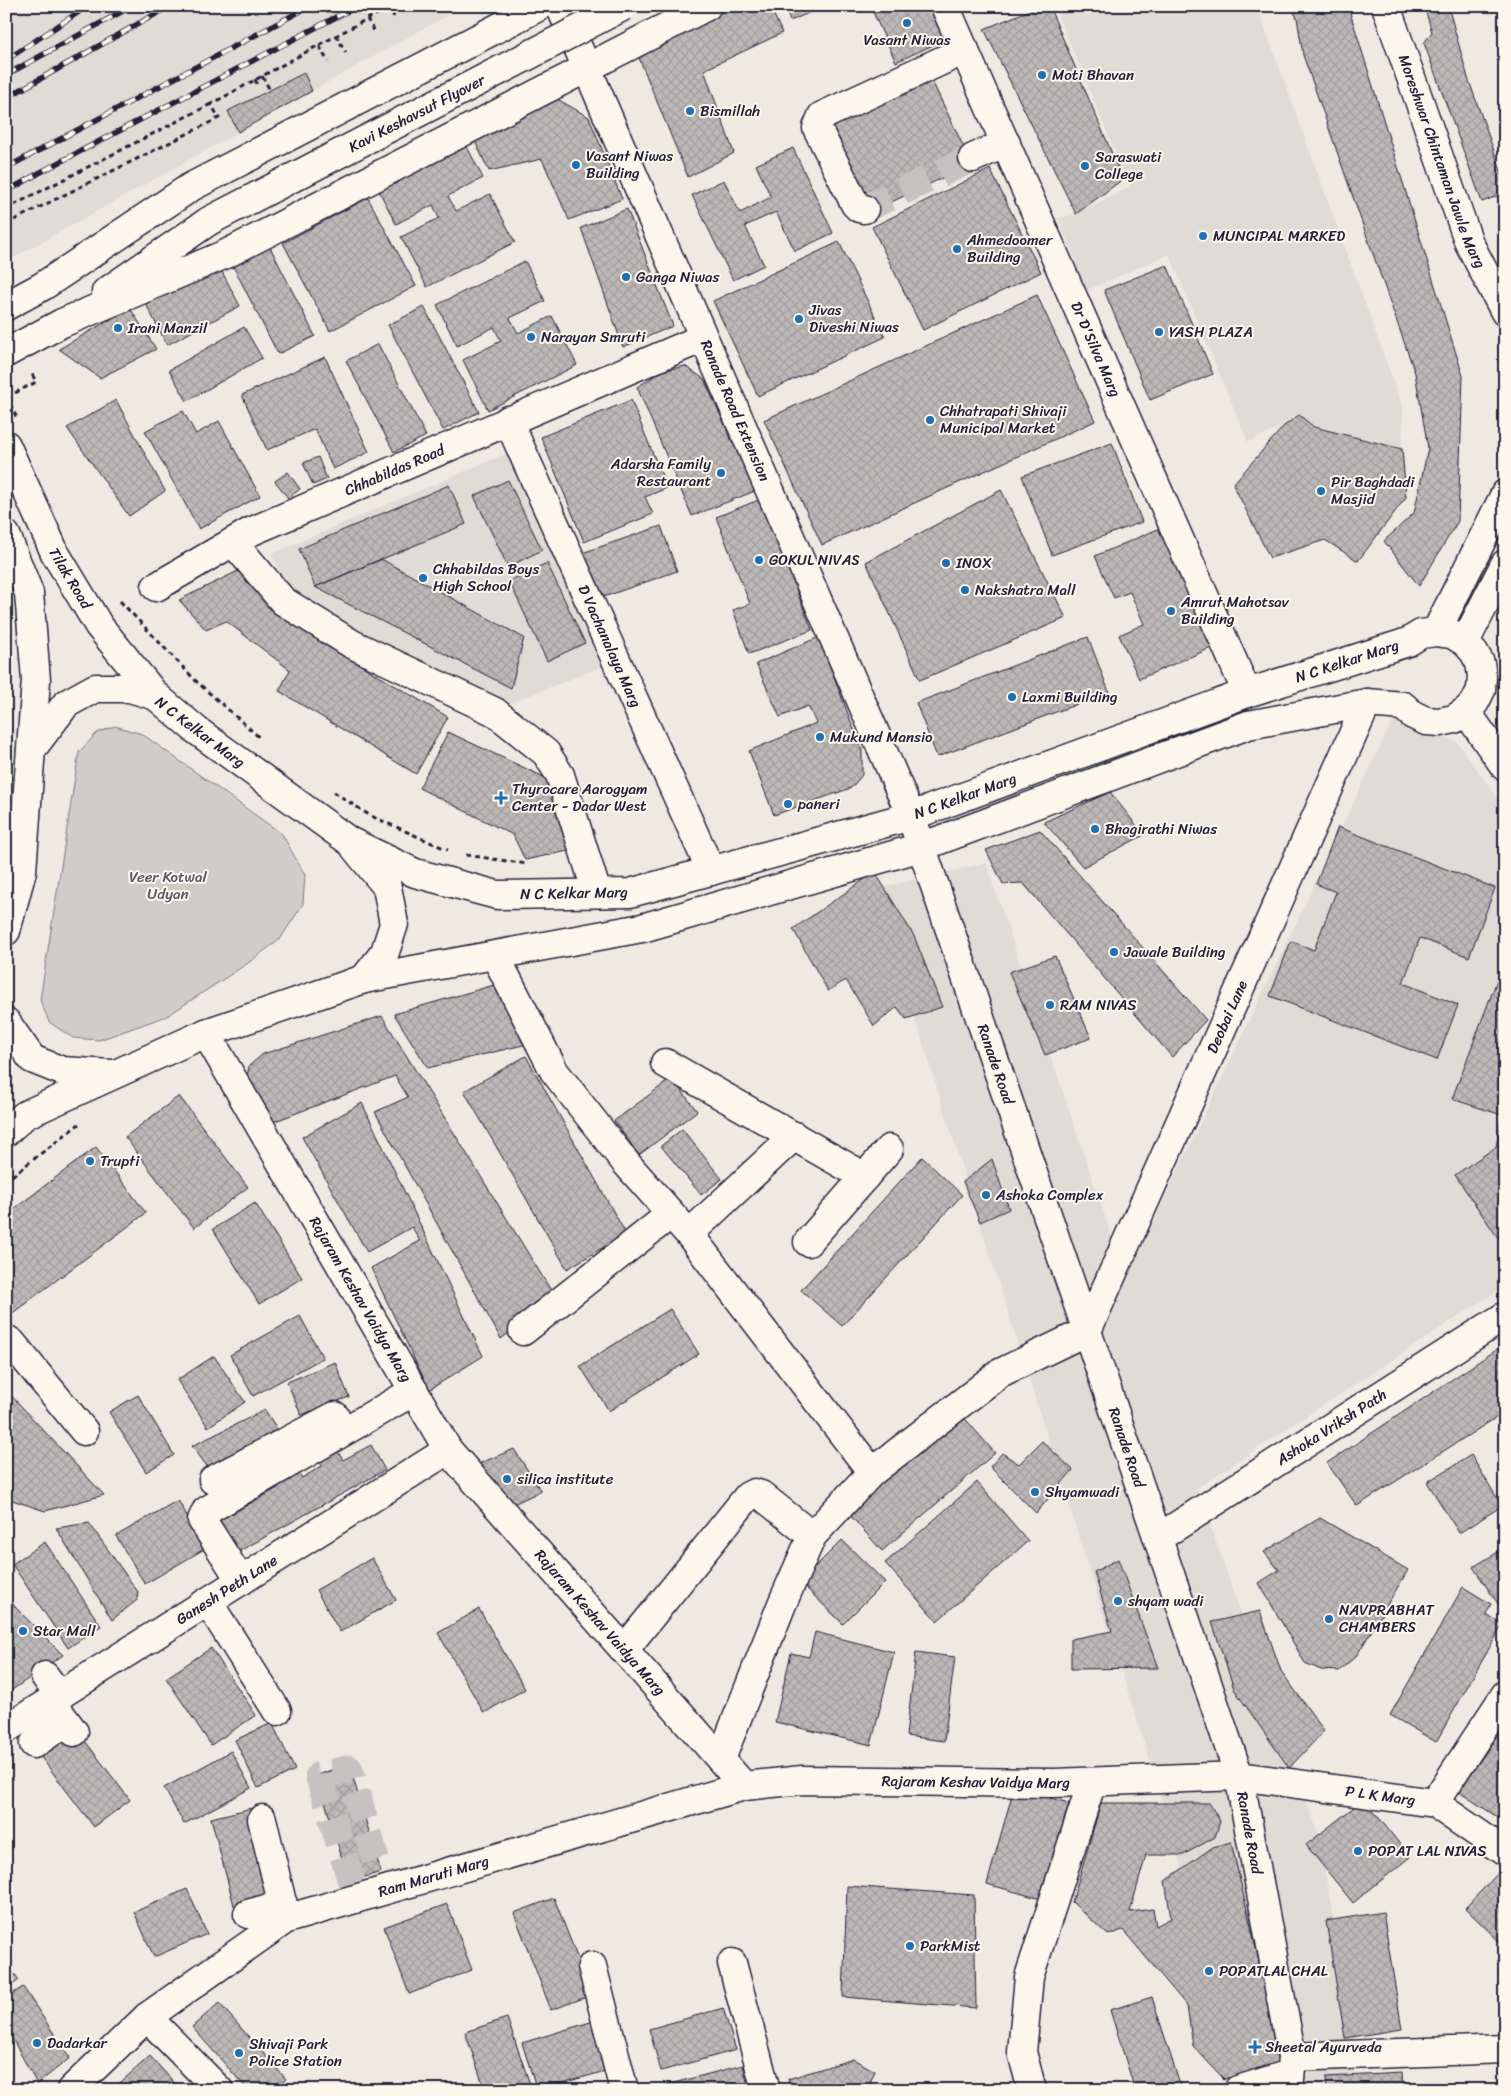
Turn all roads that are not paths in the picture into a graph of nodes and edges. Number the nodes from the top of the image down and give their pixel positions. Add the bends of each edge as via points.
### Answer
1 (540, 6) edge
2 (560, 6) edge
3 (624, 6) edge
4 (707, 6) edge
5 (945, 6) edge
6 (1386, 6) edge
7 (964, 50) junction
8 (587, 68) junction
9 (1006, 143) junction
10 (973, 158) tunnel mouth
11 (864, 209) dead end
12 (209, 221) junction
13 (43, 286) junction
14 (6, 306) edge
15 (1505, 312) edge
16 (62, 323) junction
17 (703, 338) junction
18 (17, 359) edge
19 (508, 420) junction
20 (6, 444) edge
21 (1505, 494) edge
22 (6, 535) edge
23 (233, 542) junction
24 (1505, 564) edge
25 (156, 587) road end
26 (1436, 632) junction
27 (1465, 642) junction
28 (1247, 693) junction
29 (156, 696) junction
30 (1367, 703) junction
31 (1466, 711) junction
32 (31, 750) junction
33 (1505, 767) edge
34 (911, 816) junction
35 (349, 842) junction
36 (921, 847) junction
37 (710, 871) junction
38 (597, 893) junction
39 (6, 931) edge
40 (495, 955) junction
41 (364, 979) junction
42 (6, 1022) edge
43 (206, 1034) junction
44 (665, 1063) dead end
45 (115, 1075) junction
46 (6, 1132) edge
47 (794, 1136) junction
48 (889, 1149) dead end
49 (865, 1177) junction
50 (671, 1214) junction
51 (689, 1234) junction
52 (808, 1242) dead end
53 (1505, 1316) edge
54 (523, 1331) dead end
55 (1087, 1331) junction
56 (6, 1339) edge
57 (410, 1385) junction
58 (84, 1431) dead end
59 (448, 1450) junction
60 (872, 1472) junction
61 (213, 1480) dead end
62 (812, 1536) junction
63 (1158, 1538) junction
64 (241, 1581) junction
65 (208, 1602) junction
66 (624, 1650) junction
67 (1505, 1695) edge
68 (277, 1711) dead end
69 (45, 1723) edge
70 (721, 1759) junction
71 (1240, 1776) junction
72 (1092, 1782) junction
73 (744, 1786) junction
74 (1434, 1803) junction
75 (262, 1819) dead end
76 (1505, 1852) edge
77 (284, 1911) junction
78 (248, 1914) dead end
79 (732, 1963) dead end
80 (592, 1966) dead end
81 (147, 2017) junction
82 (1505, 2049) edge
83 (1290, 2074) edge
84 (71, 2090) edge
85 (219, 2090) edge
86 (624, 2090) edge
87 (766, 2090) edge
88 (1032, 2090) edge
89 (1238, 2090) edge

1 - 13 street via 191,187
2 - 8 street, Ranade Road Extension
3 - 12 street, Kavi Keshavsut Flyover, bridge
4 - 8 street
5 - 7 street, Dr D'Silva Marg
6 - 15 street, Moreshwar Chintaman Jawle Marg via 1469,243
7 - 9 street, Dr D'Silva Marg
7 - 11 street via 822,116 818,122 817,128 855,204
8 - 16 street via 226,254
8 - 17 street, Ranade Road Extension
9 - 10 street
9 - 28 street, Dr D'Silva Marg
12 - 13 street, Kavi Keshavsut Flyover
12 - 16 street, Kavi Keshavsut Flyover
13 - 14 street
16 - 18 street
17 - 19 street, Chhabildas Road
17 - 34 street, Ranade Road Extension
19 - 23 street, Chhabildas Road
19 - 37 street, D Vachanalaya Marg
20 - 29 street, Tilak Road via 56,553 100,626
21 - 26 street
22 - 32 street via 29,594 36,680
23 - 25 street, Chhabildas Road
23 - 38 street via 283,601 352,644 495,712 546,753 560,775
24 - 27 street
26 - 27 street via 1452,634
26 - 28 street, N C Kelkar Marg via 1421,634 1408,642
27 - 31 street via 1476,655 1482,676 1478,696
28 - 34 street, N C Kelkar Marg
29 - 32 street, N C Kelkar Marg via 130,688 96,688 66,704
29 - 35 street, N C Kelkar Marg via 196,730
30 - 31 street via 1402,706 1426,721 1454,719
30 - 36 street via 1248,724
30 - 55 street, Deobai Lane
31 - 33 street
32 - 39 street via 22,871
34 - 36 street, Ranade Road
34 - 37 street, N C Kelkar Marg
35 - 38 street, N C Kelkar Marg via 414,873 497,895
35 - 41 street via 387,887 394,924 385,952
36 - 40 street via 642,928
36 - 55 street, Ranade Road
37 - 38 street, N C Kelkar Marg via 630,893
40 - 41 street
40 - 50 street via 554,1071 626,1163
41 - 43 street
42 - 45 street via 32,1059 62,1071
43 - 45 street
43 - 57 street, Rajaram Keshav Vaidya Marg
44 - 47 street
45 - 46 street via 25,1115
47 - 49 street
47 - 51 street
48 - 49 street
49 - 52 street
50 - 51 street
50 - 54 street
51 - 60 street
53 - 63 street, Ashoka Vriksh Path
55 - 60 street via 1000,1373
55 - 63 street, Ranade Road
56 - 58 street
57 - 59 street, Rajaram Keshav Vaidya Marg
57 - 61 street
57 - 64 street via 206,1512 202,1520
59 - 64 street, Ganesh Peth Lane
59 - 66 street, Rajaram Keshav Vaidya Marg
60 - 62 street
62 - 66 street via 761,1495 754,1493 748,1496
62 - 70 street
63 - 71 street, Ranade Road
64 - 65 street, Ganesh Peth Lane
65 - 68 street
65 - 69 street, Ganesh Peth Lane
66 - 70 street, Rajaram Keshav Vaidya Marg
67 - 74 street
70 - 73 street, Rajaram Keshav Vaidya Marg
71 - 72 street, Rajaram Keshav Vaidya Marg
71 - 74 street, P L K Marg
71 - 83 street, Ranade Road
72 - 73 street, Rajaram Keshav Vaidya Marg via 802,1780
72 - 88 street via 1029,1978 1022,2052
73 - 77 street, Ram Maruti Marg
74 - 76 street, P L K Marg
75 - 77 street
77 - 78 street
77 - 81 street, Ram Maruti Marg
79 - 87 street via 740,2029
80 - 86 street
81 - 84 street, Ram Maruti Marg
81 - 85 street
82 - 83 street
83 - 89 street

